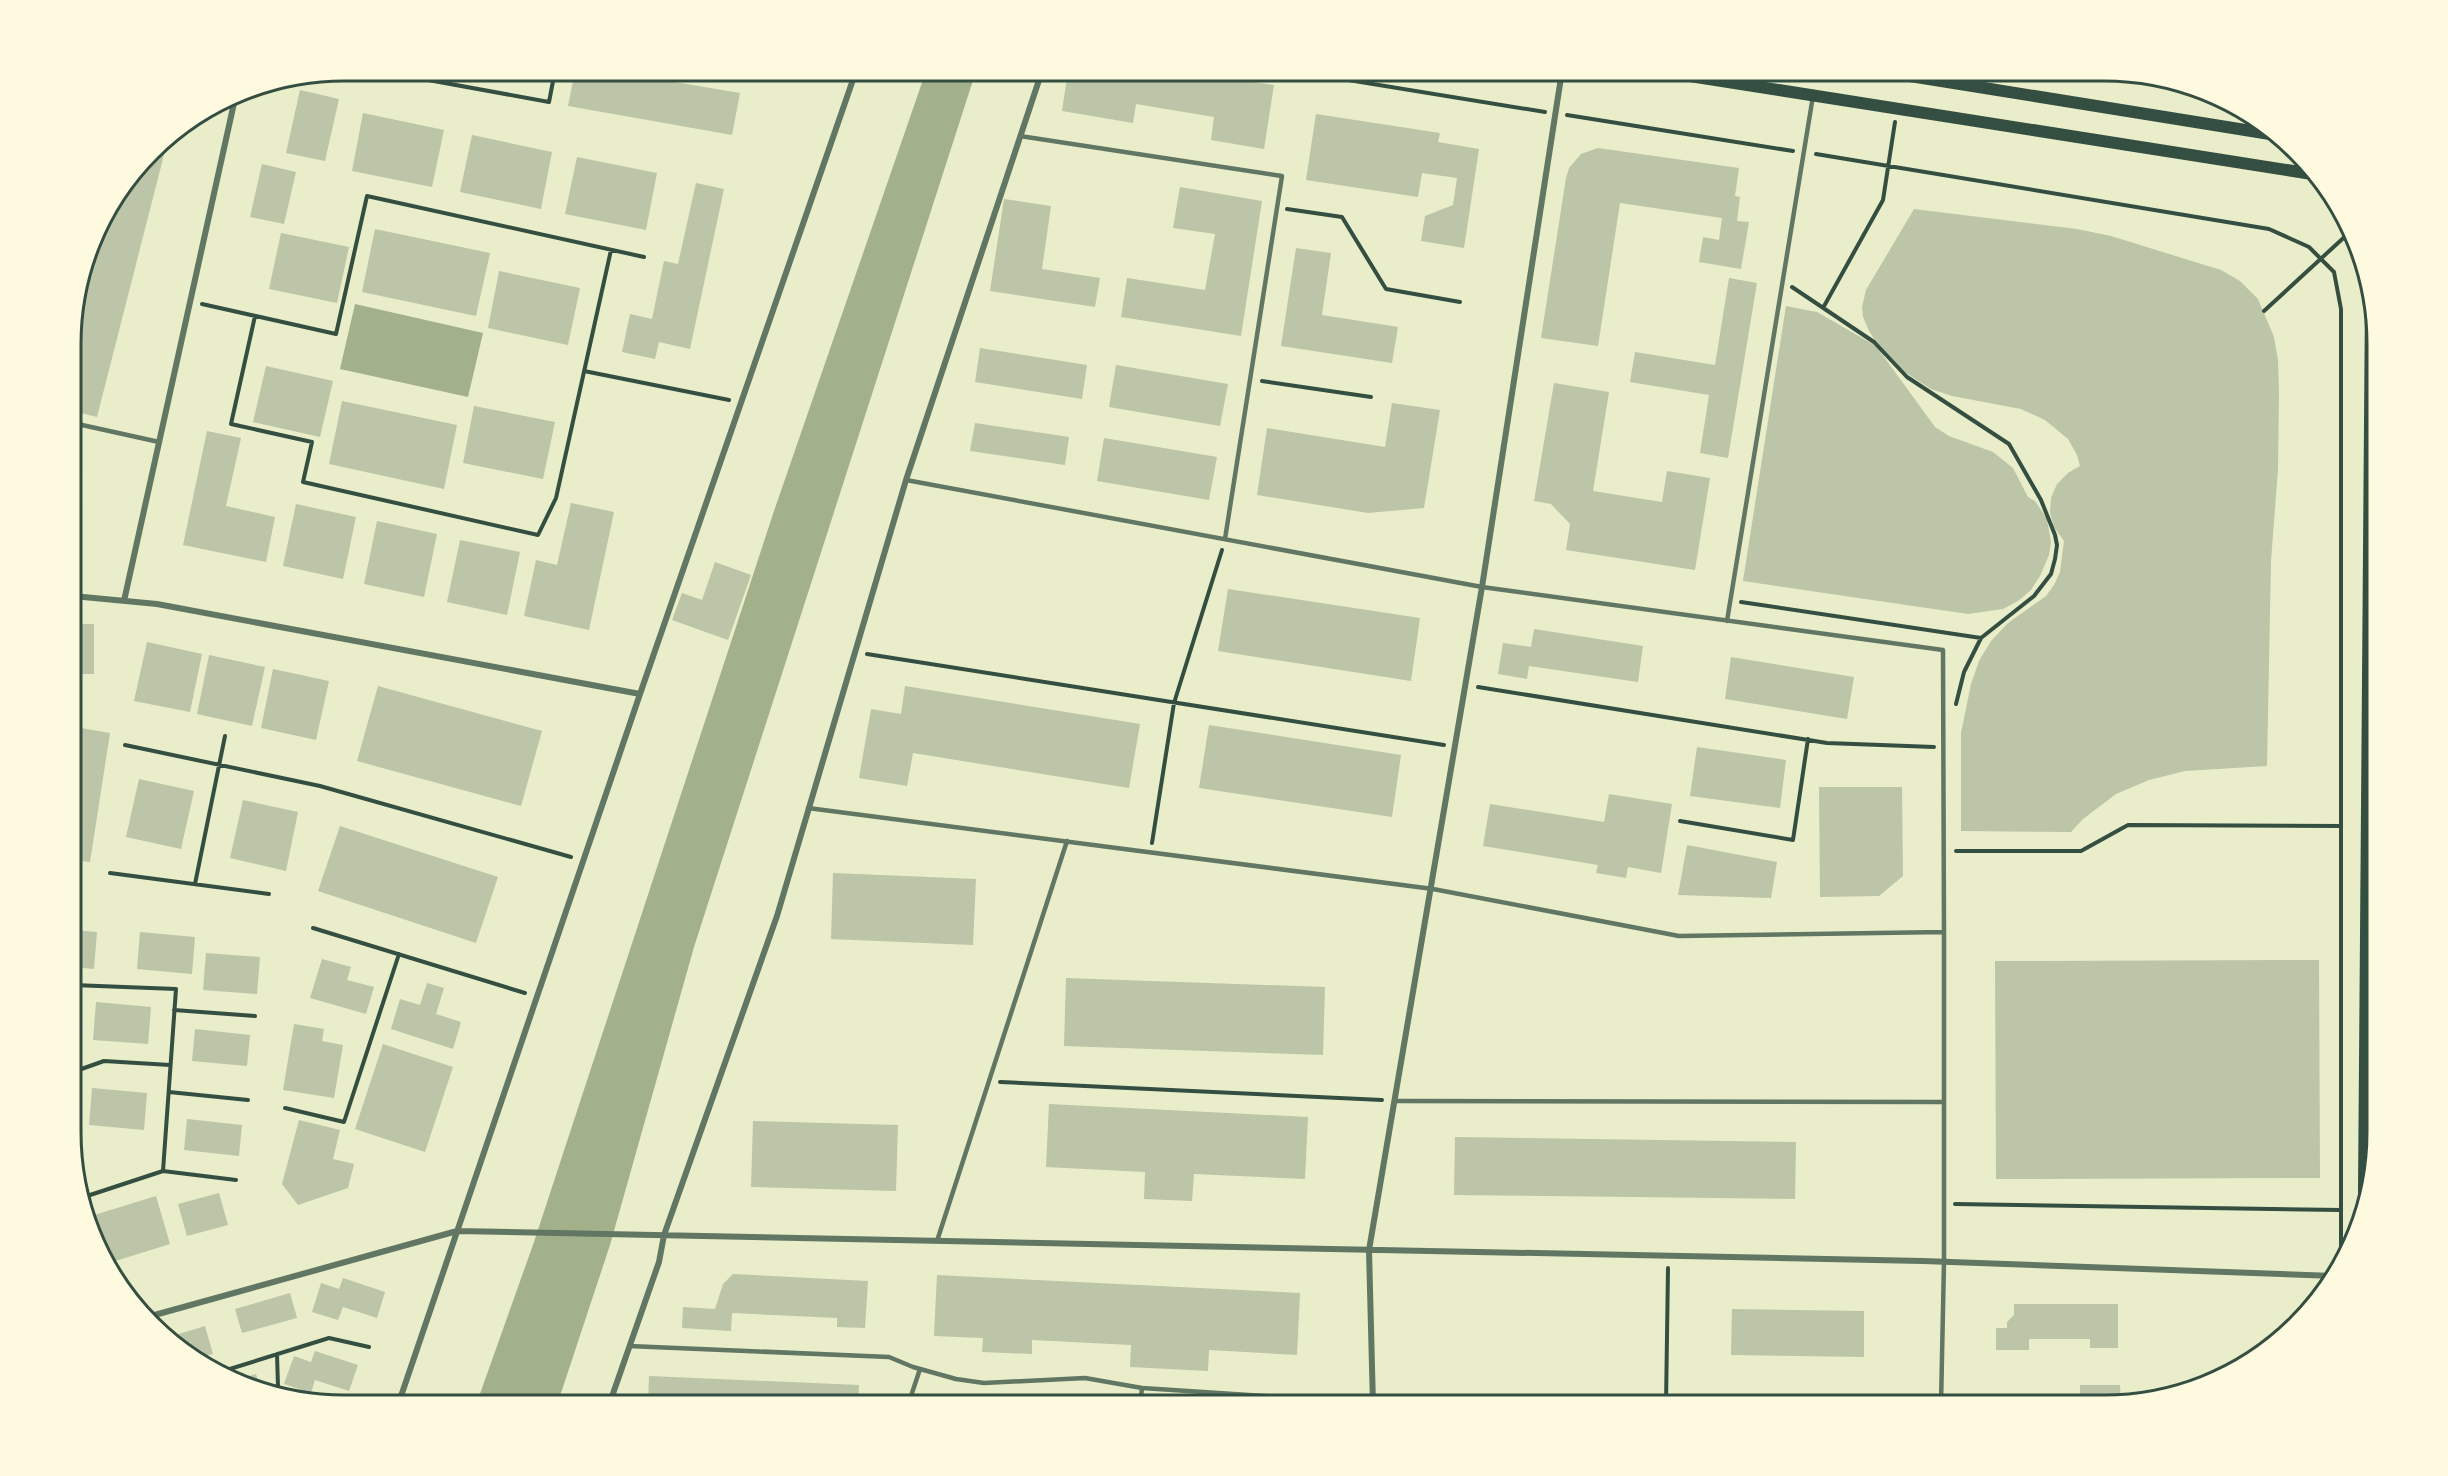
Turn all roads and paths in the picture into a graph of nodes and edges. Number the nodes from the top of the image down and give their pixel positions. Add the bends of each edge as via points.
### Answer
1 (438, 81) edge
2 (553, 81) edge
3 (852, 81) edge
4 (1038, 81) edge
5 (1360, 81) edge
6 (1560, 81) edge
7 (1724, 81) edge
8 (1946, 81) edge
9 (1813, 96) junction
10 (233, 105) edge
11 (1897, 109) junction
12 (1555, 113) junction
13 (2260, 132) edge
14 (1019, 136) junction
15 (1804, 152) junction
16 (1888, 165) junction
17 (2303, 173) edge
18 (1277, 207) junction
19 (2344, 237) edge
20 (611, 250) junction
21 (644, 257) dead end
22 (2322, 259) junction
23 (1783, 280) junction
24 (190, 302) junction
25 (1460, 302) dead end
26 (1823, 308) junction
27 (2264, 311) dead end
28 (255, 316) junction
29 (584, 371) junction
30 (1250, 379) junction
31 (1371, 398) dead end
32 (741, 402) junction
33 (81, 425) edge
34 (159, 442) junction
35 (906, 480) junction
36 (1225, 539) junction
37 (1482, 587) junction
38 (81, 597) edge
39 (124, 601) junction
40 (1731, 601) junction
41 (1727, 621) junction
42 (1981, 638) junction
43 (855, 652) junction
44 (1466, 685) junction
45 (640, 694) junction
46 (1174, 703) junction
47 (1956, 705) dead end
48 (225, 736) dead end
49 (1808, 740) junction
50 (125, 745) dead end
51 (1455, 747) junction
52 (1943, 748) junction
53 (219, 765) junction
54 (808, 808) junction
55 (2367, 808) edge
56 (1680, 821) dead end
57 (2341, 826) junction
58 (1956, 840) dead end
59 (1067, 842) junction
60 (1944, 851) junction
61 (1956, 851) junction
62 (1151, 852) junction
63 (584, 861) junction
64 (110, 873) dead end
65 (195, 884) junction
66 (1431, 888) junction
67 (269, 894) dead end
68 (313, 928) dead end
69 (1944, 932) junction
70 (399, 954) junction
71 (81, 984) edge
72 (537, 996) junction
73 (174, 1010) junction
74 (255, 1016) dead end
75 (170, 1065) junction
76 (81, 1069) edge
77 (989, 1081) junction
78 (169, 1092) junction
79 (248, 1100) dead end
80 (1395, 1101) junction
81 (1944, 1102) junction
82 (285, 1108) dead end
83 (163, 1171) junction
84 (2364, 1171) edge
85 (236, 1180) dead end
86 (89, 1195) edge
87 (1944, 1204) junction
88 (2341, 1210) junction
89 (457, 1231) junction
90 (664, 1235) junction
91 (938, 1241) junction
92 (2341, 1246) edge
93 (1369, 1250) junction
94 (1668, 1256) junction
95 (1944, 1262) junction
96 (2325, 1276) edge
97 (155, 1315) edge
98 (629, 1346) junction
99 (369, 1347) dead end
100 (277, 1354) junction
101 (230, 1369) edge
102 (920, 1369) junction
103 (278, 1387) edge
104 (1142, 1388) junction
105 (402, 1395) edge
106 (612, 1395) edge
107 (911, 1395) edge
108 (1141, 1395) edge
109 (1243, 1395) edge
110 (1373, 1395) edge
111 (1666, 1395) edge
112 (1941, 1395) edge

1 - 2 path via 549,102
3 - 32 street
4 - 14 street
5 - 12 path
6 - 12 street
7 - 9 main road
8 - 13 main road
9 - 11 main road
9 - 15 lane
10 - 24 street
11 - 16 path
11 - 17 main road
12 - 15 path
12 - 37 street
14 - 18 lane via 1282,176
14 - 35 street
15 - 16 path
15 - 23 lane
16 - 22 path via 2269,229 2309,246
16 - 26 path via 1883,200
18 - 25 path via 1342,217 1386,289
18 - 30 lane
19 - 22 path
20 - 21 path
20 - 28 path via 367,196 336,334
20 - 29 path
22 - 27 path
22 - 57 path via 2334,273 2341,309
23 - 26 path
23 - 40 lane
24 - 28 path
24 - 34 street
26 - 42 path via 1874,342 1907,377 2009,444 2041,500 2057,545 2050,574 2034,596
28 - 29 path via 231,424 312,442 303,482 538,535 556,498
29 - 32 path
30 - 31 path
30 - 36 lane
32 - 45 street
33 - 34 lane
34 - 39 street
35 - 36 lane
35 - 43 street
36 - 37 lane
36 - 46 path
37 - 41 lane
37 - 44 street
38 - 39 street
39 - 45 street
40 - 41 lane
40 - 42 path
41 - 52 lane via 1943,650
42 - 47 path via 1964,672
43 - 46 path
43 - 54 street
44 - 49 path
44 - 51 street
45 - 63 street
46 - 51 path
46 - 62 path
48 - 53 path
49 - 52 path
49 - 56 path via 1793,840
50 - 53 path
51 - 66 street
52 - 60 lane
53 - 63 path via 320,786
53 - 65 path
54 - 59 lane
54 - 90 street via 777,916
55 - 84 main road
57 - 61 path via 2128,825 2081,851
57 - 88 path
58 - 61 path
59 - 62 lane
59 - 77 lane
60 - 61 path
60 - 69 lane
62 - 66 lane
63 - 72 street
64 - 65 path
65 - 67 path
66 - 69 lane via 1679,936
66 - 80 street
68 - 70 path
69 - 81 lane
70 - 72 path
70 - 82 path via 344,1122
71 - 73 path via 176,990
72 - 89 street
73 - 74 path
73 - 75 path
75 - 76 path via 104,1061
75 - 78 path
77 - 80 path
77 - 91 lane
78 - 79 path
78 - 83 path
80 - 81 lane
80 - 93 street
81 - 87 lane
83 - 85 path
83 - 86 path
87 - 88 path
87 - 95 lane
88 - 92 path
89 - 90 street
89 - 97 street
89 - 105 street
90 - 91 street
90 - 98 street via 659,1262
91 - 93 street
93 - 94 street
93 - 110 street
94 - 95 street
94 - 111 path
95 - 96 street
95 - 112 lane
98 - 102 lane via 889,1357
98 - 106 street
99 - 100 path via 329,1338
100 - 101 path
100 - 103 path
102 - 104 lane via 984,1383 1085,1378
102 - 107 lane
104 - 108 lane
104 - 109 lane

